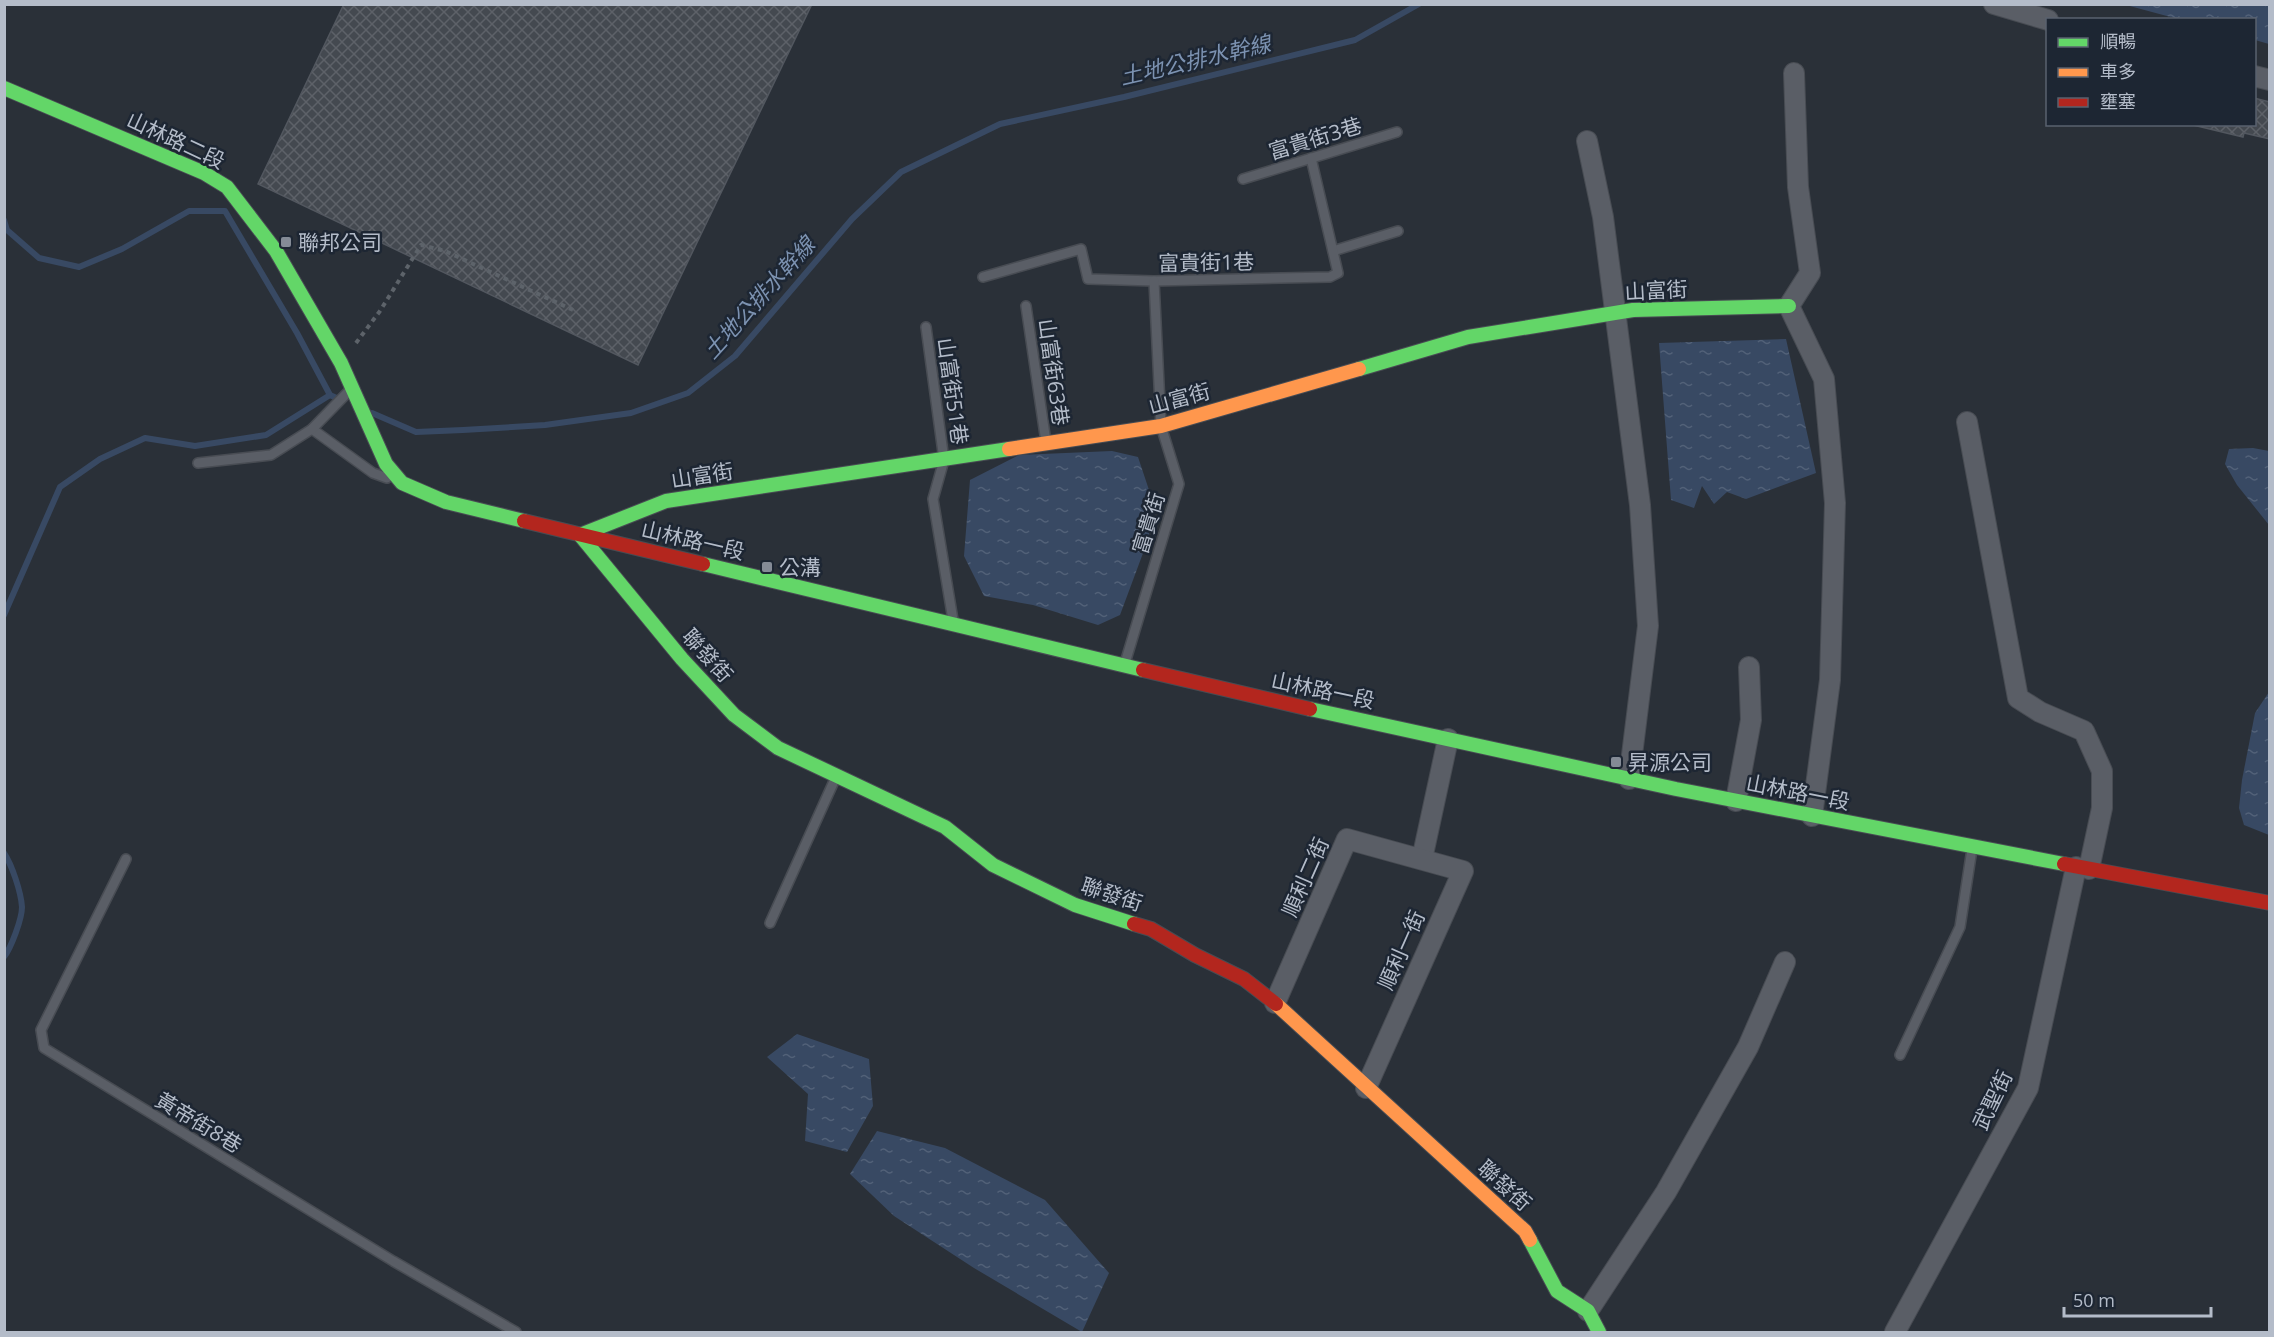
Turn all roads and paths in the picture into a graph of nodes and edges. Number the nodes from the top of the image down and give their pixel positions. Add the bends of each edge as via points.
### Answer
1 (1994, 4) edge
2 (2046, 19) edge
3 (1794, 73) dead end
4 (4, 88) edge
5 (1397, 132) dead end
6 (1587, 141) dead end
7 (1311, 158) junction
8 (1243, 179) dead end
9 (1398, 231) dead end
10 (1333, 251) junction
11 (983, 277) dead end
12 (1154, 281) junction
13 (1026, 306) dead end
14 (1789, 306) junction
15 (573, 310) dead end
16 (1616, 313) junction
17 (926, 327) dead end
18 (341, 363) junction
19 (352, 387) junction
20 (1967, 422) dead end
21 (1161, 426) junction
22 (312, 429) junction
23 (1046, 444) junction
24 (944, 460) junction
25 (198, 463) dead end
26 (386, 464) joint
27 (402, 483) junction
28 (580, 535) junction
29 (954, 624) junction
30 (1125, 665) junction
31 (1749, 666) dead end
32 (1448, 739) junction
33 (836, 777) junction
34 (1629, 779) junction
35 (1736, 801) junction
36 (1812, 816) junction
37 (1972, 847) junction
38 (126, 859) dead end
39 (1422, 859) junction
40 (2082, 868) junction
41 (2270, 903) edge
42 (770, 923) dead end
43 (1785, 962) dead end
44 (1275, 1003) junction
45 (1900, 1054) dead end
46 (1366, 1088) junction
47 (1588, 1311) junction
48 (516, 1332) edge
49 (1599, 1332) edge
50 (1895, 1332) edge

1 - 2 street
3 - 14 street via 1798,187 1810,273
4 - 18 street, 山林路二段 via 204,173 227,188 276,251
5 - 7 lane, 富貴街3巷
6 - 16 street via 1604,217
7 - 8 lane, 富貴街3巷
7 - 10 lane, 富貴街1巷
9 - 10 lane
10 - 12 lane, 富貴街1巷 via 1338,273 1330,277
11 - 12 lane, 富貴街1巷 via 1081,249 1088,279
12 - 21 lane, 富貴街
13 - 23 lane, 山富街63巷
14 - 16 street, 山富街
14 - 36 street via 1824,379 1835,503 1830,680
15 - 18 path via 445,251 421,245 380,311
16 - 21 street, 山富街 via 1468,337
16 - 34 street via 1640,505 1647,626
17 - 24 lane, 山富街51巷
18 - 19 street, 山林路二段
19 - 22 lane
19 - 26 street, 山林路二段
20 - 40 street, 武聖街 via 2018,698 2084,731 2102,771 2102,808
21 - 23 street, 山富街
21 - 30 lane, 富貴街 via 1179,484
22 - 25 lane via 271,454
22 - 27 lane via 373,473
23 - 24 street, 山富街
24 - 28 street, 山富街 via 666,501
24 - 29 lane via 933,499
26 - 27 street, 山林路一段
27 - 28 street, 山林路一段 via 446,502
28 - 29 street, 山林路一段
28 - 33 street, 聯發街 via 682,659 734,715 778,748
29 - 30 street, 山林路一段
30 - 32 street, 山林路一段
31 - 35 street via 1751,720
32 - 34 street, 山林路一段
32 - 39 street
33 - 42 lane
33 - 44 street, 聯發街 via 945,827 993,865 1075,905 1151,929 1244,979
34 - 35 street, 山林路一段
35 - 36 street, 山林路一段
36 - 37 street, 山林路一段
37 - 40 street, 山林路一段
37 - 45 lane via 1960,927
38 - 48 lane, 黃帝街8巷 via 41,1030 44,1048
39 - 44 street, 順利二街 via 1347,839
39 - 46 street, 順利一街 via 1463,871
40 - 41 street, 山林路一段
40 - 50 street, 武聖街 via 2028,1088
43 - 47 street via 1748,1047 1666,1192
44 - 46 street, 聯發街
46 - 47 street, 聯發街 via 1525,1231 1557,1291
47 - 49 street, 聯發街

